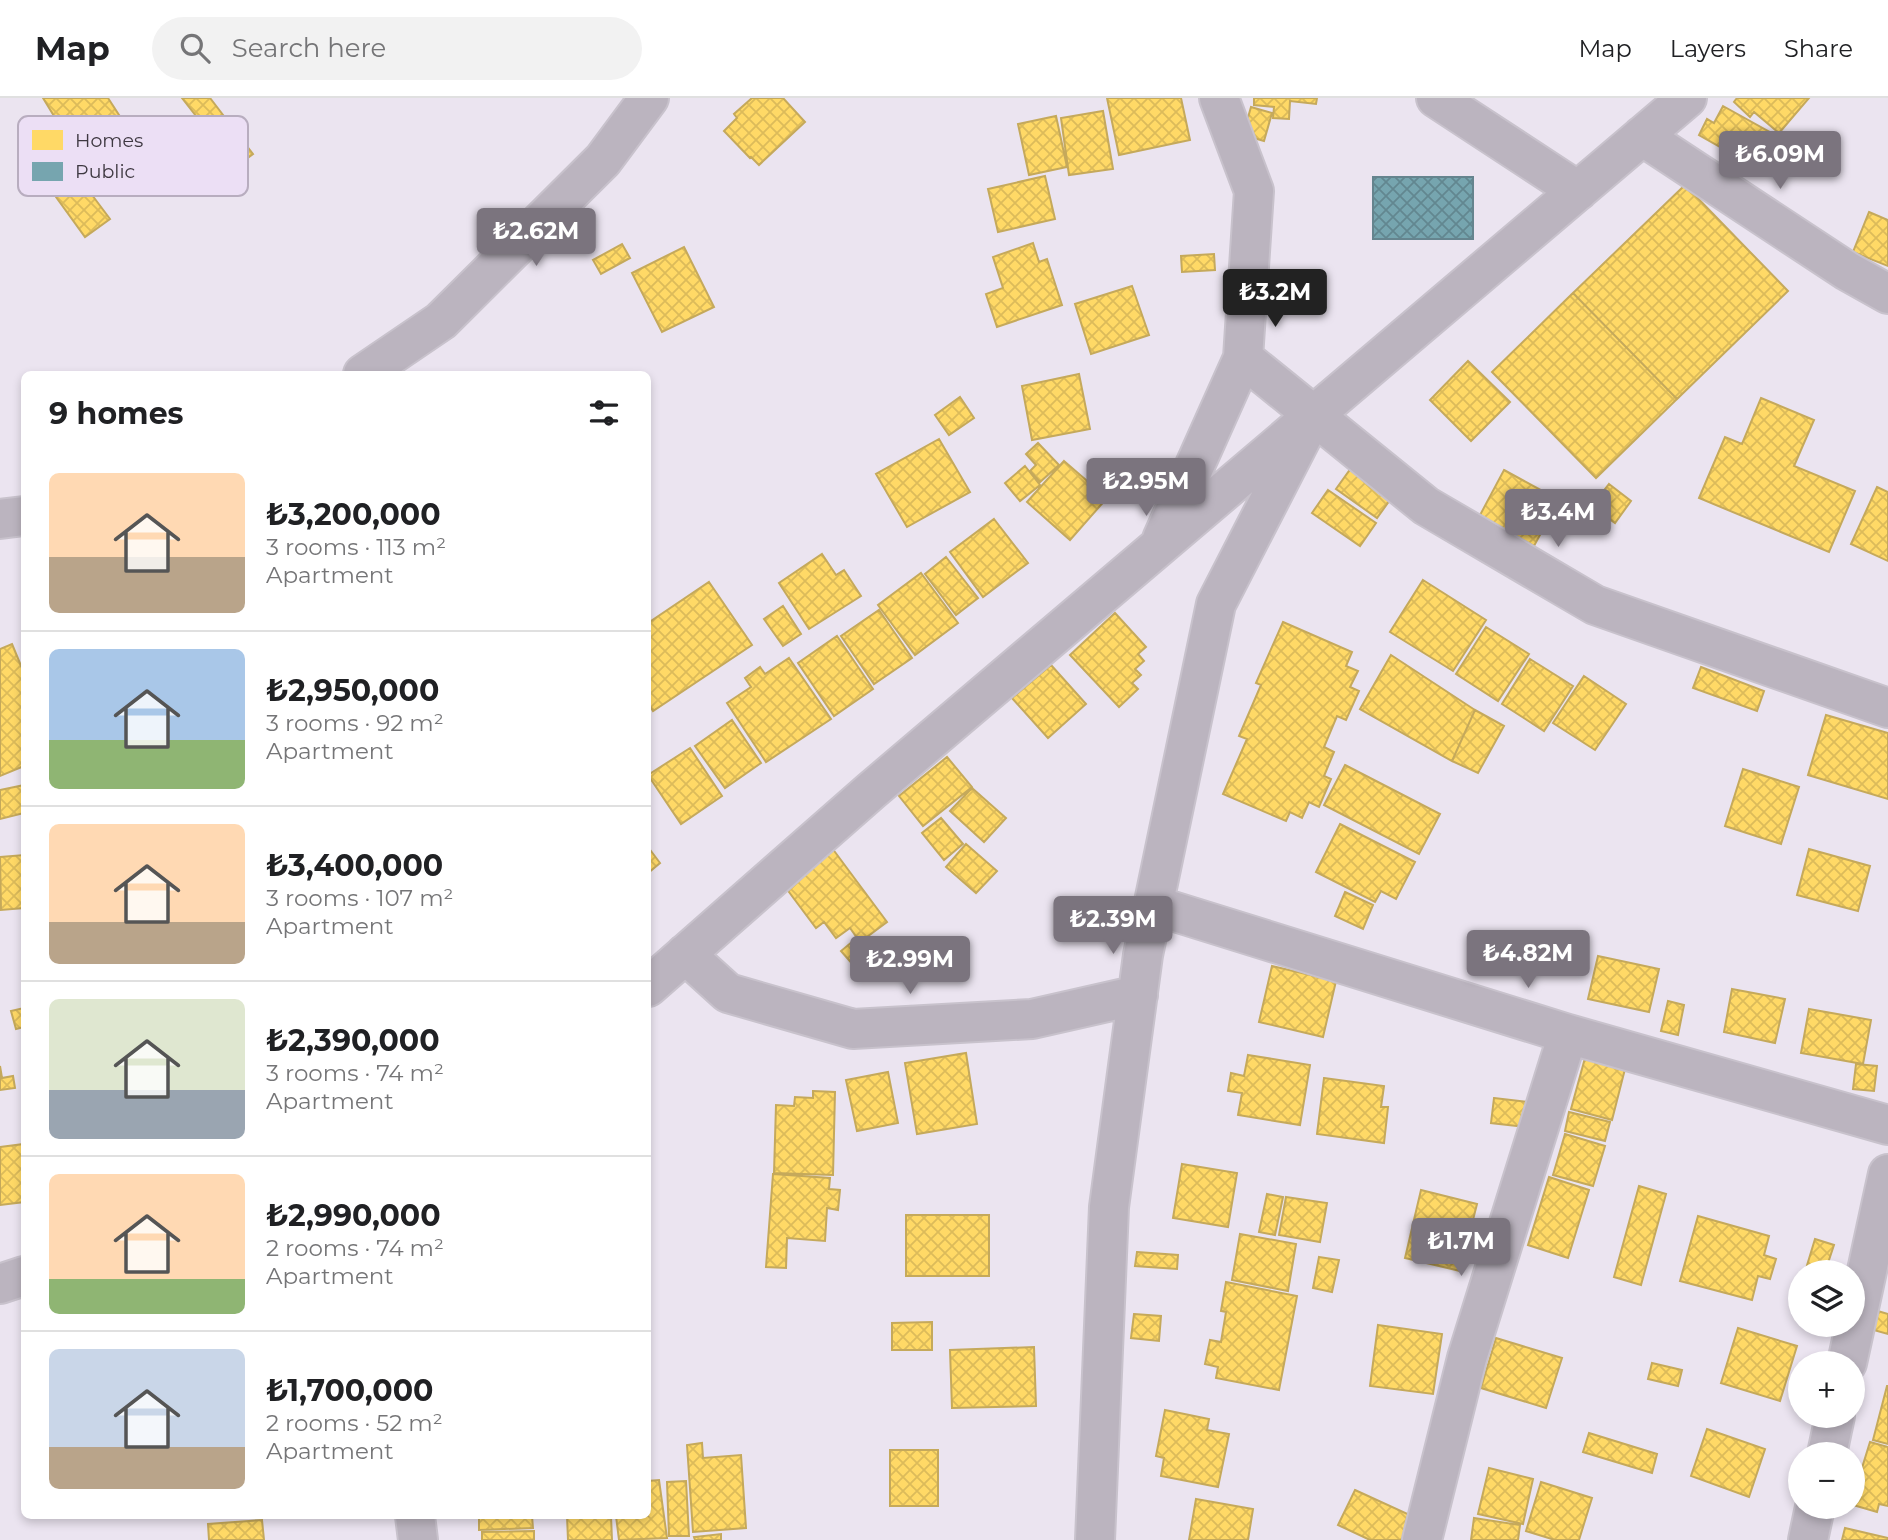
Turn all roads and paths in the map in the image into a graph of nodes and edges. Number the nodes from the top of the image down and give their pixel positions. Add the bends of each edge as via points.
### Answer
1 (649, 98) edge
2 (1219, 98) edge
3 (1436, 98) edge
4 (1687, 98) edge
5 (1642, 136) junction
6 (1578, 191) junction
7 (1888, 293) edge
8 (1243, 358) junction
9 (367, 371) edge
10 (1313, 415) junction
11 (21, 516) edge
12 (0, 519) edge
13 (1158, 547) junction
14 (1888, 708) edge
15 (1153, 905) junction
16 (685, 954) junction
17 (651, 984) edge
18 (1138, 995) junction
19 (1568, 1034) junction
20 (1888, 1125) edge
21 (1888, 1174) edge
22 (21, 1277) edge
23 (0, 1284) edge
24 (1850, 1351) edge
25 (415, 1519) edge
26 (1812, 1519) edge
27 (418, 1540) edge
28 (1095, 1540) edge
29 (1422, 1540) edge
30 (1808, 1540) edge

1 - 9 street via 603,160 441,321
2 - 8 street via 1254,191
3 - 6 street
4 - 5 street
5 - 6 street
5 - 7 street via 1847,271
6 - 10 street
8 - 10 street
8 - 13 street
10 - 13 street
10 - 14 street via 1426,506 1595,605
10 - 15 street via 1216,604
11 - 12 street
13 - 16 street
15 - 18 street
15 - 19 street
16 - 17 street
16 - 18 street via 728,993 853,1029 1032,1019
18 - 28 street via 1109,1207
19 - 20 street
19 - 29 street via 1467,1358
21 - 24 street
22 - 23 street
25 - 27 street
26 - 30 street

